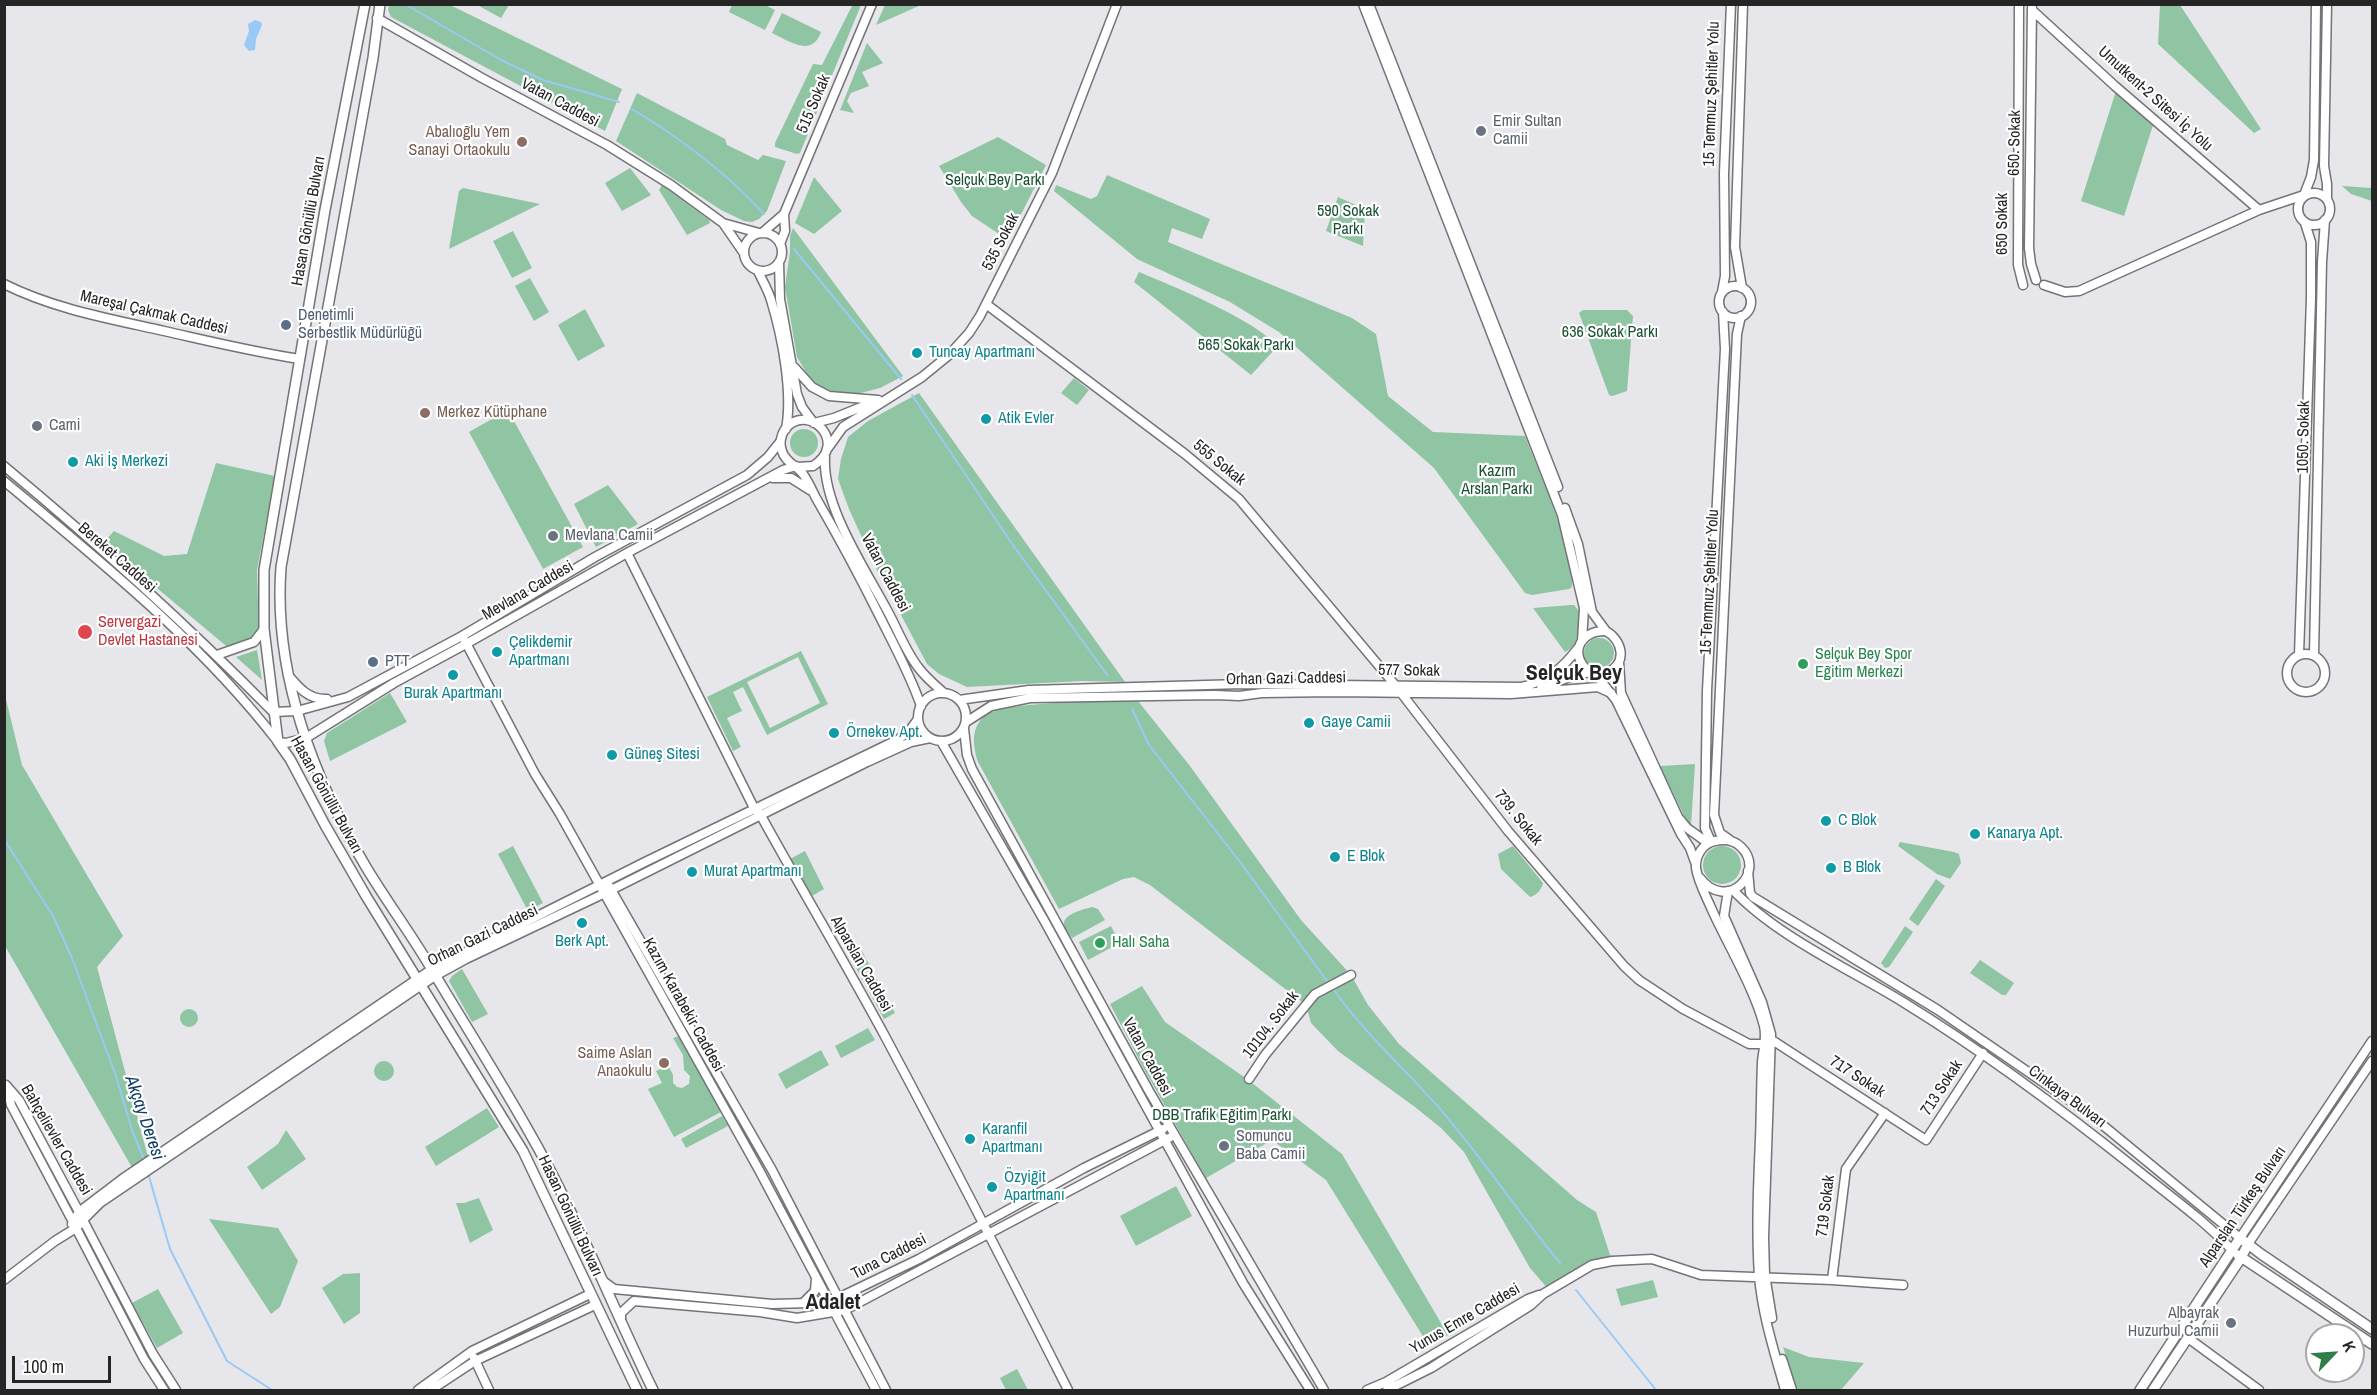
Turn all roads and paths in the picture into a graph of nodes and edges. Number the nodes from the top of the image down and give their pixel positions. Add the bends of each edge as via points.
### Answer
1 (365, 4) edge
2 (380, 4) edge
3 (872, 4) edge
4 (1117, 4) edge
5 (1363, 4) edge
6 (1370, 4) edge
7 (1731, 4) edge
8 (1743, 4) edge
9 (2019, 4) edge
10 (2316, 4) edge
11 (2327, 4) edge
12 (2032, 7) edge
13 (377, 18) junction
14 (2018, 68) junction
15 (2031, 68) junction
16 (2304, 195) junction
17 (2327, 199) junction
18 (2259, 210) junction
19 (784, 214) junction
20 (2325, 220) junction
21 (723, 223) junction
22 (2306, 223) junction
23 (760, 233) junction
24 (780, 244) junction
25 (743, 252) junction
26 (779, 262) junction
27 (758, 270) junction
28 (4, 284) edge
29 (2023, 285) dead end
30 (1742, 288) junction
31 (1722, 292) junction
32 (986, 304) junction
33 (1723, 312) junction
34 (1741, 316) junction
35 (300, 359) junction
36 (794, 367) junction
37 (894, 394) junction
38 (878, 400) junction
39 (814, 422) junction
40 (786, 429) junction
41 (780, 442) junction
42 (826, 451) junction
43 (4, 466) edge
44 (796, 466) junction
45 (767, 479) junction
46 (4, 481) edge
47 (813, 491) junction
48 (627, 553) junction
49 (264, 629) junction
50 (1606, 631) junction
51 (462, 636) junction
52 (466, 644) junction
53 (1580, 645) junction
54 (217, 655) junction
55 (2299, 655) junction
56 (2314, 655) junction
57 (1619, 662) junction
58 (1593, 674) junction
59 (288, 675) junction
60 (1395, 686) junction
61 (1531, 692) junction
62 (944, 693) junction
63 (1400, 693) junction
64 (1611, 693) junction
65 (348, 697) junction
66 (959, 700) junction
67 (921, 706) junction
68 (297, 711) junction
69 (273, 712) junction
70 (918, 719) junction
71 (965, 725) junction
72 (306, 738) junction
73 (930, 738) junction
74 (941, 741) junction
75 (278, 742) junction
76 (757, 811) junction
77 (1733, 841) junction
78 (1710, 843) junction
79 (1696, 866) junction
80 (1748, 871) junction
81 (1700, 878) junction
82 (605, 888) junction
83 (1730, 891) junction
84 (434, 973) junction
85 (1350, 975) dead end
86 (419, 982) junction
87 (2373, 1041) edge
88 (1768, 1042) junction
89 (1983, 1053) junction
90 (2373, 1060) edge
91 (1249, 1079) dead end
92 (1885, 1113) junction
93 (1169, 1126) junction
94 (1160, 1130) junction
95 (1174, 1135) junction
96 (1165, 1140) junction
97 (1926, 1140) joint
98 (81, 1216) junction
99 (984, 1224) junction
100 (75, 1225) junction
101 (990, 1234) junction
102 (2244, 1241) junction
103 (2232, 1250) junction
104 (2241, 1258) junction
105 (814, 1272) junction
106 (2264, 1274) junction
107 (599, 1276) junction
108 (1763, 1278) junction
109 (4, 1280) edge
110 (1832, 1280) junction
111 (2227, 1280) junction
112 (1903, 1285) dead end
113 (590, 1294) junction
114 (1543, 1294) junction
115 (833, 1298) junction
116 (802, 1303) junction
117 (595, 1305) junction
118 (845, 1310) junction
119 (835, 1313) junction
120 (621, 1324) junction
121 (2373, 1329) edge
122 (2188, 1338) junction
123 (2373, 1344) edge
124 (472, 1351) junction
125 (476, 1361) junction
126 (164, 1390) edge
127 (176, 1390) edge
128 (418, 1390) edge
129 (431, 1390) edge
130 (489, 1390) edge
131 (637, 1390) edge
132 (653, 1390) edge
133 (876, 1390) edge
134 (886, 1390) edge
135 (1068, 1390) edge
136 (1310, 1390) edge
137 (1324, 1390) edge
138 (1367, 1390) edge
139 (1387, 1390) edge
140 (1785, 1390) edge
141 (1792, 1390) edge
142 (2140, 1390) edge
143 (2153, 1390) edge
144 (2259, 1390) edge

1 - 35 main road, Hasan Gönüllü Bulvarı
2 - 13 main road, Hasan Gönüllü Bulvarı
3 - 19 street, 515 Sokak
4 - 32 street, 535 Sokak via 1052,172
5 - 53 street via 1562,515 1584,608
6 - 50 street via 1569,517 1592,612
7 - 31 street, 15 Temmuz Şehitler Yolu
8 - 30 street, 15 Temmuz Şehitler Yolu via 1735,248
9 - 14 street, 650 Sokak
10 - 16 street via 2313,170
11 - 17 street
12 - 15 street, 650. Sokak
12 - 18 street, Umutkent-2 Sitesi İç Yolu via 2115,86
13 - 21 street, Vatan Caddesi via 616,150
13 - 59 main road, Hasan Gönüllü Bulvarı via 282,567 279,593
14 - 15 street
14 - 29 street, 650 Sokak via 2018,266
15 - 18 street, 650. Sokak via 2029,248 2031,264 2040,282 2065,292 2079,291
16 - 17 street via 2315,192
16 - 18 street
16 - 22 street via 2297,209
17 - 20 street via 2329,212
19 - 23 street
19 - 24 street, Vatan Caddesi via 785,231
20 - 22 street via 2314,225
20 - 56 street, 1050. Sokak
21 - 23 street
21 - 25 street
22 - 55 street, 1050. Sokak via 2311,242 2311,298
23 - 24 street via 771,234
23 - 25 street via 747,240
24 - 26 street, Vatan Caddesi
25 - 27 street via 748,264
26 - 27 street via 770,270
26 - 36 street, Vatan Caddesi via 780,299
27 - 40 street via 771,299 785,366
28 - 35 street, Mareşal Çakmak Caddesi via 106,318
30 - 31 street via 1731,286
30 - 34 street via 1750,300 1749,309
31 - 33 street via 1719,302
32 - 37 street, 535 Sokak via 957,348
32 - 60 street, 555 Sokak via 1239,499
33 - 34 street via 1731,317
33 - 78 street, 15 Temmuz Şehitler Yolu via 1725,349 1707,702 1705,828
34 - 77 street, 15 Temmuz Şehitler Yolu via 1737,334 1714,815 1720,833
35 - 49 main road, Hasan Gönüllü Bulvarı via 264,570
36 - 38 street via 812,387 829,396
36 - 39 street, Vatan Caddesi via 799,400
37 - 38 street, 535 Sokak
37 - 42 street, 535 Sokak via 843,427
38 - 39 street, 535 Sokak
39 - 40 street via 798,421
39 - 42 street, Vatan Caddesi via 824,432
40 - 41 street
41 - 44 street, Vatan Caddesi via 784,457
41 - 51 street, Mevlana Caddesi via 747,475 595,557
42 - 44 street via 813,466
42 - 62 street, Vatan Caddesi via 824,474 828,492 855,550 915,664
43 - 54 street, Bereket Caddesi
44 - 45 street, Mevlana Caddesi
44 - 47 street, Vatan Caddesi
45 - 47 street via 791,478
45 - 48 street, Mevlana Caddesi
46 - 75 street, Bereket Caddesi via 165,620 234,687
47 - 67 street, Vatan Caddesi via 905,664
48 - 52 street, Mevlana Caddesi
48 - 76 street, Alparslan Caddesi
49 - 54 street via 254,642
49 - 69 main road, Hasan Gönüllü Bulvarı
50 - 53 street via 1591,633
50 - 57 street via 1620,645
51 - 52 street, Kazım Karabekir Caddesi
51 - 65 street, Mevlana Caddesi
52 - 72 street, Mevlana Caddesi
52 - 82 street, Kazım Karabekir Caddesi via 535,774
53 - 58 street via 1580,662
53 - 60 street, 577 Sokak via 1568,662 1547,679 1529,686
54 - 69 street, Bereket Caddesi
55 - 56 street
55 - 56 street via 2290,662 2287,675 2296,690 2308,692 2319,687 2325,676 2323,664
57 - 58 street via 1611,671
57 - 78 street via 1621,693 1678,817
58 - 61 street via 1573,676
58 - 64 street
59 - 65 street via 312,697
59 - 68 main road, Hasan Gönüllü Bulvarı
60 - 63 street, 739. Sokak
60 - 66 street, 577 Sokak via 1242,684 1029,690
61 - 63 street, Orhan Gazi Caddesi
61 - 64 street, Orhan Gazi Caddesi via 1598,687
62 - 66 street, Vatan Caddesi
62 - 67 street via 930,696
63 - 71 street, Orhan Gazi Caddesi via 1039,698 995,704 978,712
63 - 88 street, 739. Sokak via 1508,831 1624,966 1683,1009 1749,1044
64 - 79 street
65 - 68 street, Mevlana Caddesi
66 - 71 street, Vatan Caddesi via 966,714
67 - 70 street
68 - 69 street, Mevlana Caddesi
68 - 72 main road, Hasan Gönüllü Bulvarı
69 - 75 main road, Hasan Gönüllü Bulvarı
70 - 73 street
70 - 76 street, Orhan Gazi Caddesi via 902,737
71 - 74 street via 954,738
71 - 93 street, Vatan Caddesi via 972,769
72 - 75 street, Mevlana Caddesi
72 - 84 main road, Hasan Gönüllü Bulvarı via 338,818
73 - 74 street
73 - 76 street, Orhan Gazi Caddesi via 906,744
74 - 94 street, Vatan Caddesi
75 - 86 main road, Hasan Gönüllü Bulvarı
76 - 82 street, Orhan Gazi Caddesi
76 - 99 street, Alparslan Caddesi via 886,1039
77 - 78 street
77 - 80 street via 1747,856
78 - 79 street via 1698,856
79 - 81 street
80 - 83 street via 1741,885
80 - 102 street, Cinkaya Bulvarı via 1753,897 1933,1007 2088,1113
81 - 83 street via 1712,890
81 - 88 street via 1761,1016
82 - 84 street, Orhan Gazi Caddesi
82 - 105 street, Kazım Karabekir Caddesi
82 - 115 street, Kazım Karabekir Caddesi via 770,1167
83 - 88 street via 1724,916 1769,1020
83 - 89 street, Cinkaya Bulvarı via 1770,923
84 - 86 street, Orhan Gazi Caddesi
84 - 107 main road, Hasan Gönüllü Bulvarı via 540,1151
85 - 91 street, 10104. Sokak via 1315,994
86 - 98 street, Orhan Gazi Caddesi via 146,1167
86 - 113 main road, Hasan Gönüllü Bulvarı via 523,1151
87 - 102 street, Alparslan Türkeş Bulvarı
88 - 92 street, 717 Sokak
88 - 108 street via 1759,1177
89 - 97 street, 713 Sokak
89 - 103 street, Cinkaya Bulvarı via 2084,1126
90 - 102 street, Alparslan Türkeş Bulvarı
92 - 97 street, 717 Sokak
92 - 110 street, 719 Sokak via 1846,1168
93 - 94 street, Tuna Caddesi
93 - 95 street, Vatan Caddesi
94 - 96 street, Vatan Caddesi
94 - 99 street, Tuna Caddesi
95 - 96 street, Tuna Caddesi
95 - 137 street, Vatan Caddesi
96 - 101 street, Tuna Caddesi
96 - 136 street, Vatan Caddesi via 1243,1283
98 - 100 street, Orhan Gazi Caddesi
98 - 100 street, Bahçelievler Caddesi via 19,1100 6,1085 11,1104
98 - 127 street, Bahçelievler Caddesi
99 - 101 street, Alparslan Caddesi
99 - 115 street, Tuna Caddesi
100 - 109 street, Bahçelievler Caddesi
100 - 126 street, Bahçelievler Caddesi
101 - 118 street, Tuna Caddesi
101 - 135 street, Alparslan Caddesi
102 - 103 main road, Alparslan Türkeş Bulvarı
102 - 104 main road, Alparslan Türkeş Bulvarı
102 - 121 main road, Cinkaya Bulvarı
103 - 104 main road, Cinkaya Bulvarı
103 - 142 main road, Alparslan Türkeş Bulvarı
104 - 106 main road, Cinkaya Bulvarı
104 - 111 main road, Alparslan Türkeş Bulvarı
105 - 115 street, Kazım Karabekir Caddesi
105 - 116 street via 815,1291
106 - 111 main road via 2247,1269
106 - 123 main road, Cinkaya Bulvarı
107 - 116 street, Tuna Caddesi via 614,1289 772,1304
107 - 120 main road, Hasan Gönüllü Bulvarı
108 - 110 street
108 - 114 street via 1701,1275 1652,1259 1612,1261 1592,1265
108 - 140 street via 1773,1350
108 - 141 street
110 - 112 street
111 - 122 main road, Alparslan Türkeş Bulvarı
113 - 117 main road, Hasan Gönüllü Bulvarı
113 - 124 street
114 - 138 street, Yunus Emre Caddesi
114 - 139 street, Yunus Emre Caddesi via 1467,1346
115 - 116 street, Tuna Caddesi
115 - 118 street, Kazım Karabekir Caddesi
115 - 119 street, Kazım Karabekir Caddesi
117 - 125 street
117 - 131 main road, Hasan Gönüllü Bulvarı
118 - 119 street, Tuna Caddesi
118 - 134 street, Kazım Karabekir Caddesi
119 - 120 street, Tuna Caddesi via 797,1318 634,1301 621,1313
119 - 133 street, Kazım Karabekir Caddesi
120 - 132 main road, Hasan Gönüllü Bulvarı
122 - 143 main road, Alparslan Türkeş Bulvarı
122 - 144 street
124 - 125 street
124 - 128 street
125 - 129 street
125 - 130 street

